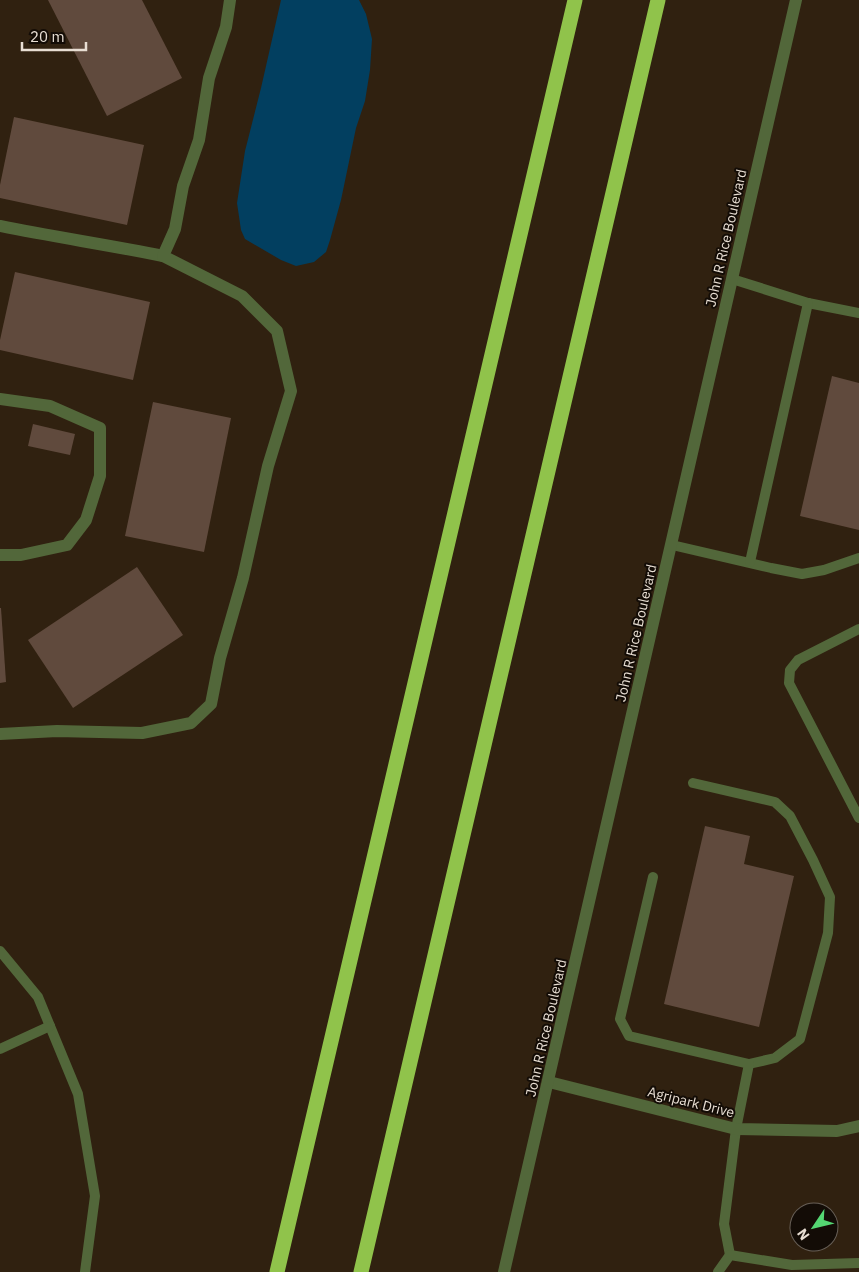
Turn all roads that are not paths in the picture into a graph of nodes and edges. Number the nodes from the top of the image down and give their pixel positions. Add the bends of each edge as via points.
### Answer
1 (230, 0) edge
2 (575, 0) edge
3 (658, 0) edge
4 (796, 0) edge
5 (0, 226) edge
6 (163, 256) junction
7 (732, 279) junction
8 (808, 303) junction
9 (859, 312) edge
10 (0, 399) edge
11 (672, 545) junction
12 (0, 555) edge
13 (859, 558) edge
14 (750, 562) junction
15 (859, 629) edge
16 (0, 734) edge
17 (693, 783) dead end
18 (859, 818) edge
19 (654, 877) dead end
20 (0, 951) edge
21 (50, 1026) junction
22 (0, 1049) edge
23 (749, 1064) junction
24 (549, 1082) junction
25 (859, 1126) edge
26 (736, 1129) junction
27 (730, 1255) junction
28 (859, 1263) edge
29 (821, 1268) edge
30 (85, 1272) edge
31 (277, 1272) edge
32 (361, 1272) edge
33 (504, 1272) edge
34 (718, 1272) edge

1 - 6 street via 175,230
2 - 31 highway
3 - 32 highway
4 - 7 street, John R Rice Boulevard
5 - 6 street
6 - 16 street via 242,296 276,331 291,391 268,466 244,578 220,658 211,704 191,723 142,733 57,731
7 - 8 lane
7 - 11 street, John R Rice Boulevard
8 - 9 lane
8 - 14 lane
10 - 12 street via 50,406 100,428 100,476 86,520 67,545 21,555
11 - 14 lane
11 - 24 street, John R Rice Boulevard
13 - 14 lane via 802,574
15 - 18 lane via 798,660 790,670 789,683
17 - 23 lane via 775,802 790,816 830,896 828,933 800,1040 775,1058
19 - 23 lane via 620,1019 629,1036
20 - 21 lane via 38,997
21 - 22 lane
21 - 30 lane via 78,1094 95,1196
23 - 26 lane
24 - 26 street, Agripark Drive
24 - 33 street, John R Rice Boulevard
25 - 26 street, Agripark Drive via 837,1131
26 - 27 lane via 724,1224
27 - 29 lane
27 - 34 lane
28 - 29 lane

